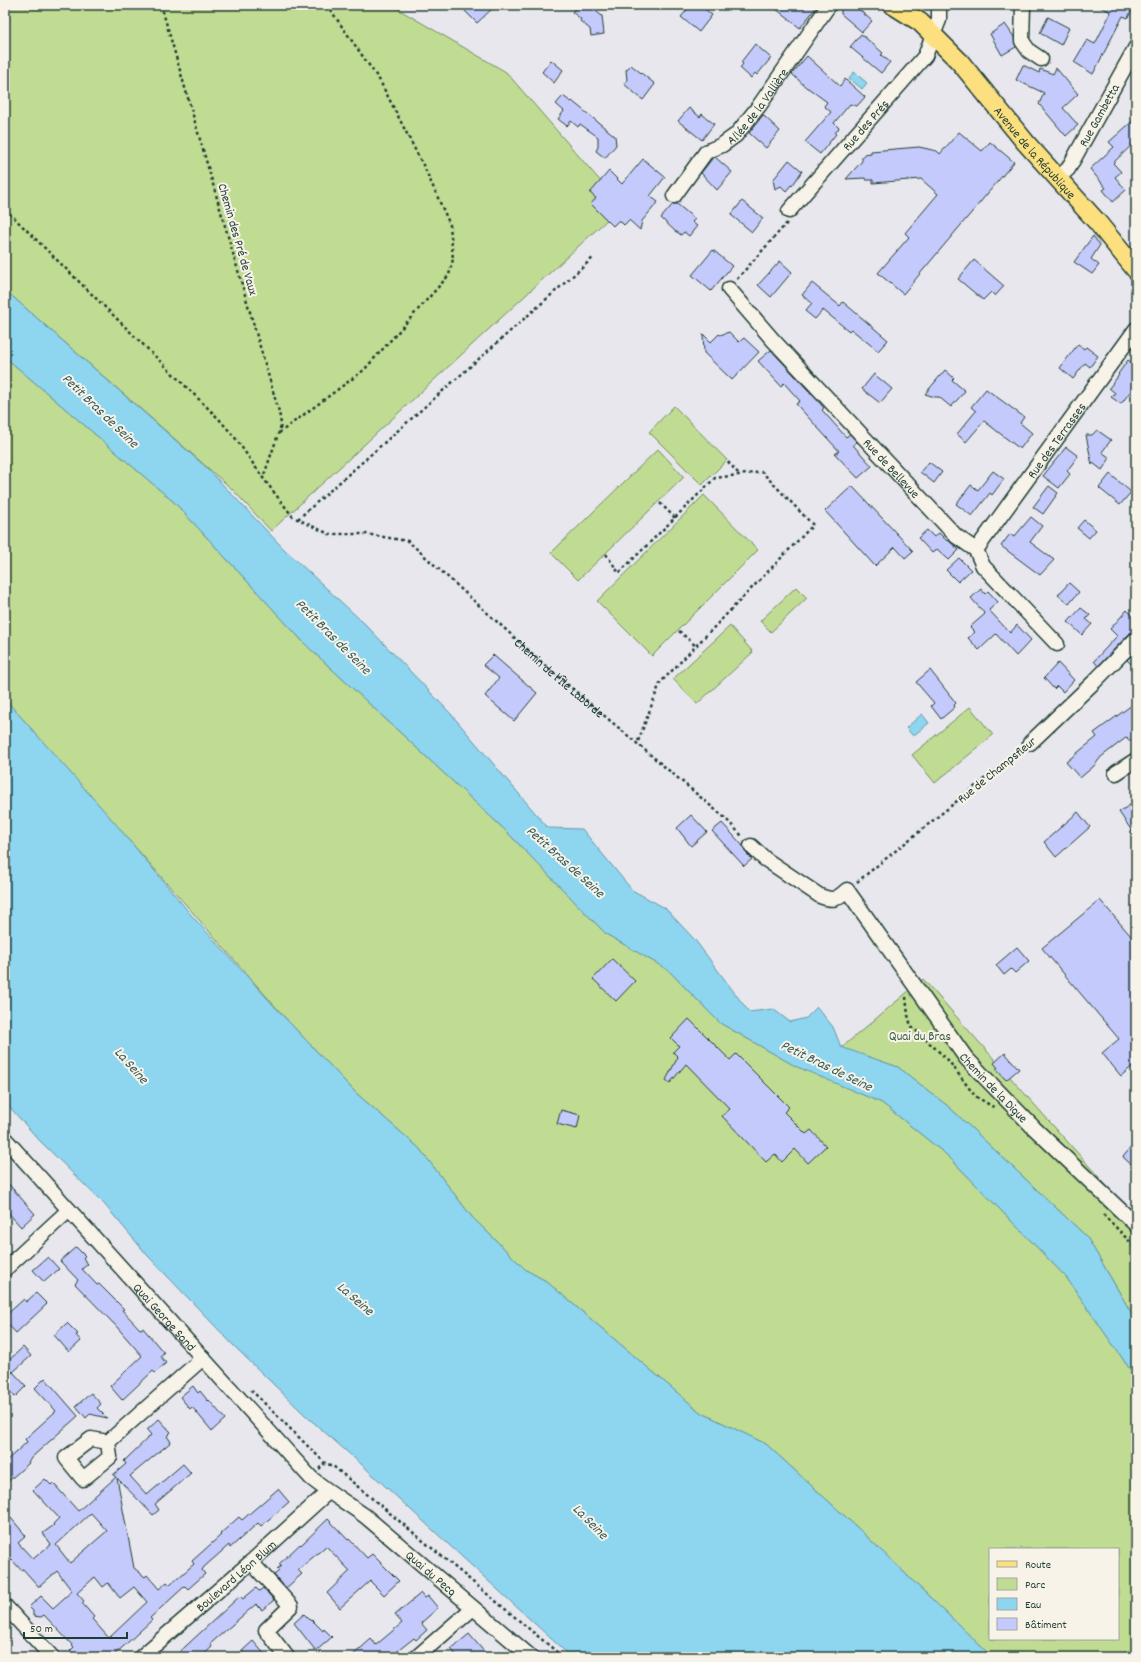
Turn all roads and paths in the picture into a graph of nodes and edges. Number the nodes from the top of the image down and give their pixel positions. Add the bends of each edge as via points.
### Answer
1 (160, 5) edge
2 (328, 5) edge
3 (829, 5) edge
4 (893, 5) edge
5 (939, 5) edge
6 (1023, 5) edge
7 (934, 35) junction
8 (1136, 47) edge
9 (1041, 59) dead end
10 (1057, 179) junction
11 (674, 196) dead end
12 (5, 209) edge
13 (789, 211) joint
14 (594, 257) dead end
15 (1136, 270) edge
16 (729, 289) joint
17 (1136, 329) edge
18 (279, 433) junction
19 (728, 462) dead end
20 (740, 475) junction
21 (262, 478) junction
22 (660, 503) dead end
23 (674, 518) junction
24 (298, 519) junction
25 (976, 550) junction
26 (606, 554) dead end
27 (679, 631) dead end
28 (1136, 639) edge
29 (1057, 644) dead end
30 (697, 647) junction
31 (1030, 742) joint
32 (637, 744) junction
33 (1136, 760) edge
34 (1116, 773) dead end
35 (751, 846) joint
36 (847, 890) junction
37 (5, 1139) edge
38 (69, 1210) junction
39 (1136, 1225) edge
40 (5, 1269) edge
41 (203, 1358) junction
42 (108, 1442) dead end
43 (316, 1472) dead end
44 (328, 1492) junction
45 (251, 1562) junction
46 (5, 1606) edge
47 (474, 1608) junction
48 (52, 1657) edge
49 (141, 1657) edge
50 (287, 1657) edge
51 (417, 1657) edge
52 (531, 1657) edge
53 (563, 1657) edge

1 - 18 path, Chemin des Pré de Vaux via 279,412
2 - 18 path via 380,81 426,171 450,225 453,259 449,275 364,370
3 - 11 street, Allée de la Vallière via 736,135 706,152
4 - 7 main road, Avenue de la République via 920,22
5 - 7 street, Rue des Prés via 939,20
6 - 9 street via 1022,41 1029,51
7 - 10 main road, Avenue de la République via 960,62
7 - 13 street, Rue des Prés via 925,56
8 - 10 street, Rue Gambetta via 1068,168
10 - 15 main road, Avenue de la République via 1098,223
12 - 21 path, Chemin de l'Île Laborde via 219,419 236,438
13 - 16 path via 787,222
14 - 24 path
16 - 25 street, Rue de Bellevue via 773,340 956,536
17 - 25 street, Rue des Terrasses
18 - 21 path, Chemin des Pré de Vaux
19 - 20 path
20 - 23 path via 715,478
20 - 30 path via 762,472 813,525
21 - 24 path, Chemin de l'Île Laborde via 292,517
22 - 23 path
23 - 26 path via 619,573
24 - 32 path, Chemin de l'Île Laborde via 329,534 366,534 408,541 548,668
25 - 29 street, Rue de Bellevue via 984,566
27 - 30 path
28 - 31 street, Rue de Champsfleur
30 - 32 path via 660,683
31 - 36 path, Rue de Champsfleur
32 - 35 path, Chemin de l'Île Laborde via 725,818
33 - 34 street
35 - 36 street via 765,859 820,896 829,900 838,898
36 - 39 street, Chemin de la Digue via 966,1058 1034,1128
37 - 38 street, Quai George Sand
38 - 40 street
38 - 41 street, Quai George Sand
41 - 42 street
41 - 44 street, Quai George Sand via 311,1478
43 - 53 path via 325,1463 333,1466
44 - 45 street, Boulevard Léon Blum
44 - 47 street, Quai du Pecq via 365,1516
45 - 49 street, Boulevard Léon Blum
45 - 50 street via 291,1606 266,1630
46 - 48 street
47 - 51 street
47 - 52 street, Quai du Pecq

